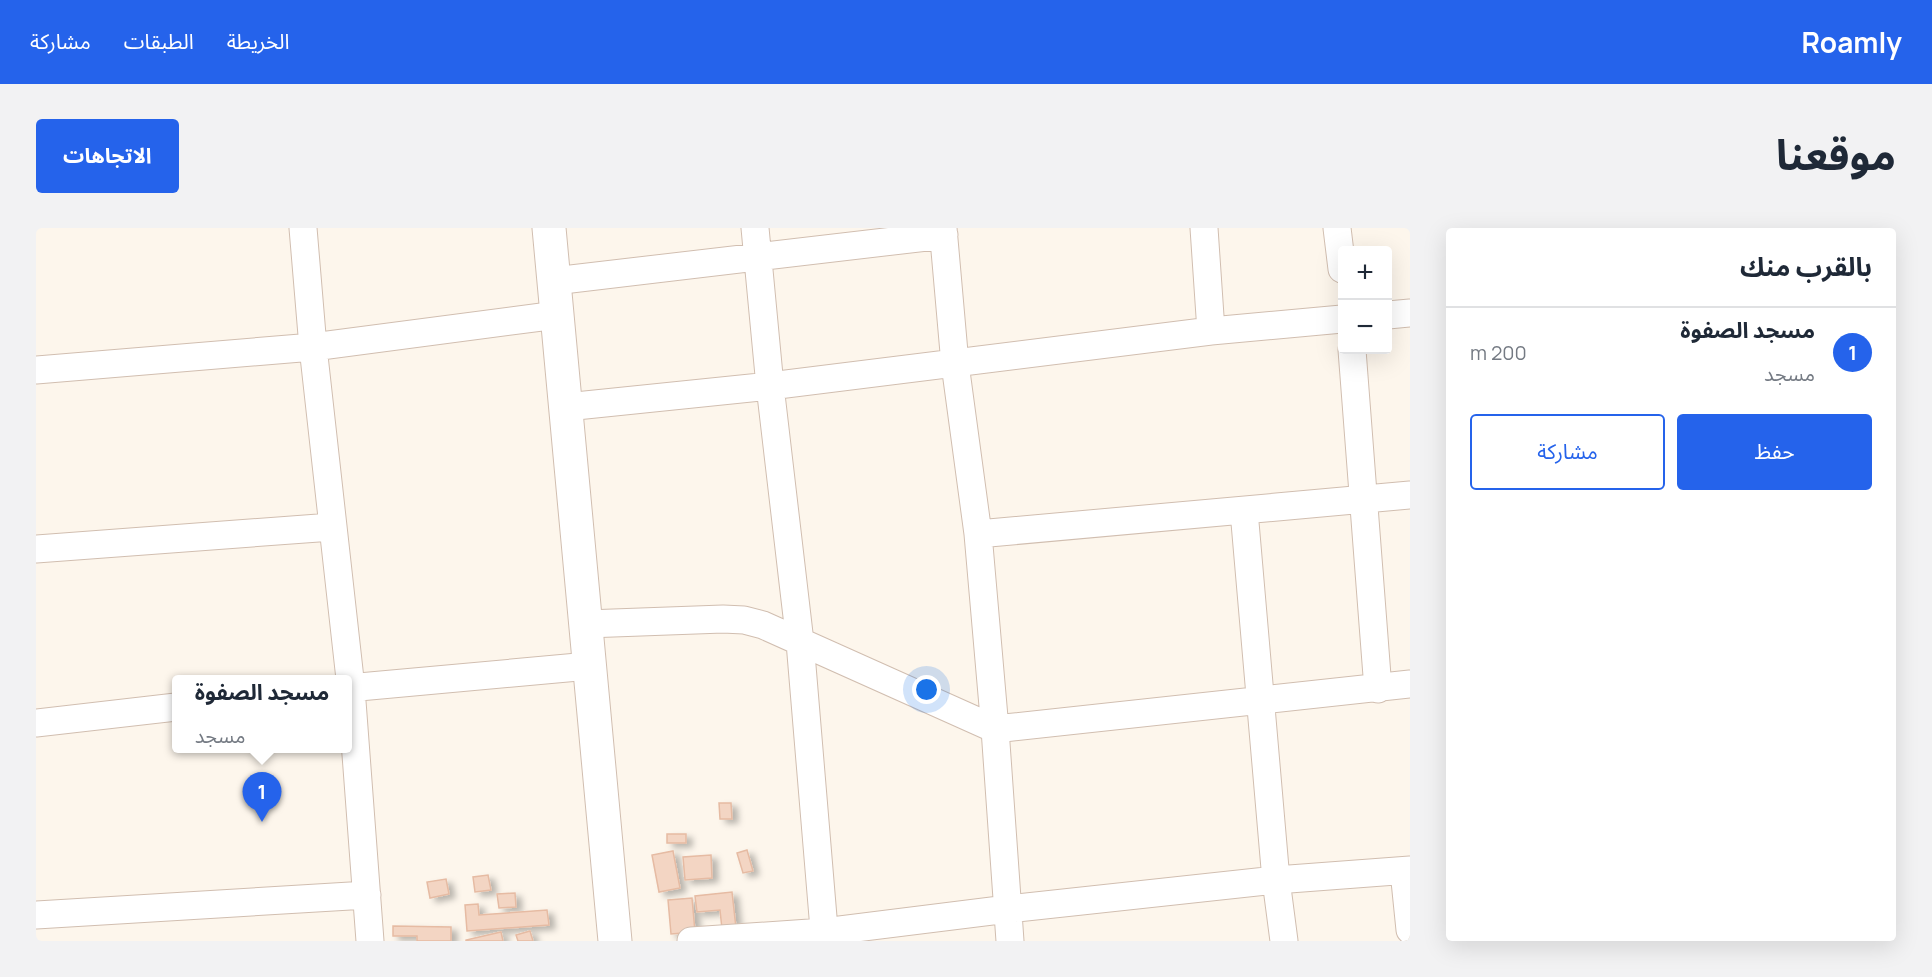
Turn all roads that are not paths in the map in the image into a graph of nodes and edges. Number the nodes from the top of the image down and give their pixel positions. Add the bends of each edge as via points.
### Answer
1 (303, 228) edge
2 (549, 228) edge
3 (755, 228) edge
4 (1204, 228) edge
5 (1337, 228) edge
6 (944, 232) edge
7 (1339, 246) edge
8 (758, 258) junction
9 (554, 280) junction
10 (1410, 313) edge
11 (557, 315) junction
12 (1392, 315) edge
13 (1338, 319) edge
14 (1211, 331) junction
15 (313, 347) junction
16 (1352, 354) edge
17 (955, 364) junction
18 (36, 370) edge
19 (770, 386) junction
20 (566, 407) junction
21 (1410, 495) edge
22 (1363, 500) junction
23 (1244, 511) junction
24 (333, 527) junction
25 (978, 534) junction
26 (36, 549) edge
27 (586, 624) junction
28 (800, 642) junction
29 (590, 666) junction
30 (348, 675) edge
31 (1410, 684) edge
32 (352, 688) edge
33 (1378, 689) junction
34 (1261, 699) junction
35 (172, 708) edge
36 (352, 722) edge
37 (36, 723) edge
38 (995, 729) junction
39 (1407, 870) edge
40 (1276, 880) junction
41 (367, 895) junction
42 (1008, 909) junction
43 (36, 915) edge
44 (1410, 930) edge
45 (824, 936) edge
46 (370, 941) edge
47 (615, 941) edge
48 (692, 941) edge
49 (1010, 941) edge
50 (1284, 941) edge

1 - 15 street
2 - 9 street
3 - 8 street
4 - 14 street
5 - 7 street
6 - 8 street
6 - 17 street
8 - 9 street
8 - 19 street
9 - 11 street
10 - 12 street
11 - 15 street
11 - 20 street
13 - 14 street
14 - 17 street
15 - 18 street
15 - 24 street
16 - 22 street
17 - 19 street
17 - 25 street
19 - 20 street
19 - 28 street
20 - 27 street
21 - 22 street
22 - 23 street
22 - 33 street
23 - 25 street
23 - 34 street
24 - 26 street
24 - 30 street
25 - 38 street
27 - 28 street via 744,620
27 - 29 street
28 - 38 street
28 - 45 street
29 - 32 street
29 - 47 street
31 - 33 street
33 - 34 street
34 - 38 street
34 - 40 street
35 - 37 street
36 - 41 street
38 - 42 street
39 - 40 street
39 - 44 street
40 - 42 street
40 - 50 street
41 - 43 street
41 - 46 street
42 - 45 street
42 - 49 street
45 - 48 street

